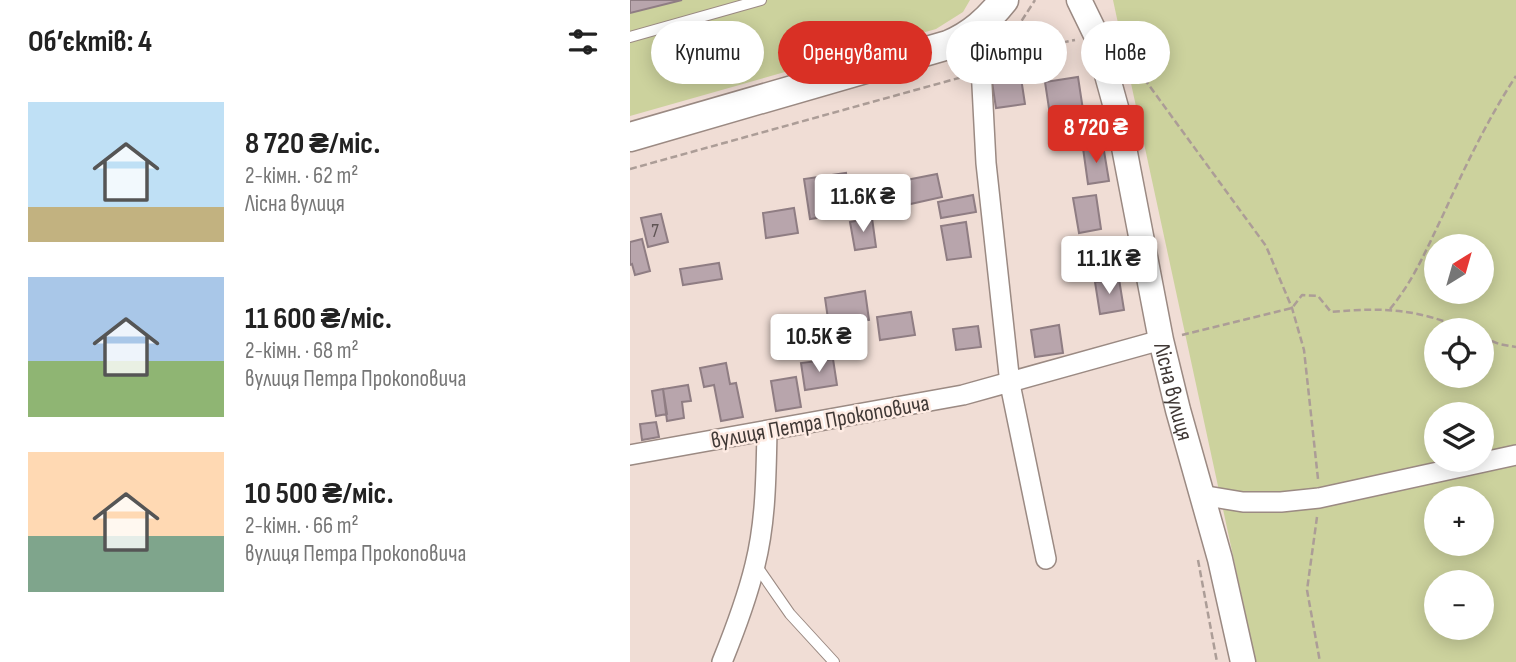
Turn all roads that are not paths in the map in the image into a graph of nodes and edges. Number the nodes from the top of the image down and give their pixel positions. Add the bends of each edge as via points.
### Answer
1 (761, 0) edge
2 (1004, 0) edge
3 (1079, 0) edge
4 (985, 21) edge
5 (630, 37) edge
6 (946, 46) edge
7 (982, 84) edge
8 (630, 137) edge
9 (1161, 340) junction
10 (1010, 384) junction
11 (767, 431) junction
12 (630, 455) edge
13 (1516, 455) edge
14 (1201, 495) junction
15 (1046, 559) dead end
16 (756, 564) junction
17 (722, 662) edge
18 (834, 662) edge
19 (1243, 662) edge

1 - 5 lane
2 - 4 main road
3 - 9 street, Лісна вулиця via 1105,42
6 - 8 main road
7 - 10 street
9 - 10 street, вулиця Петра Прокоповича
9 - 14 street, Лісна вулиця
10 - 11 street, вулиця Петра Прокоповича
10 - 15 street
11 - 12 street, вулиця Петра Прокоповича
11 - 16 street via 765,504
13 - 14 street via 1320,498 1243,502
14 - 19 street, Лісна вулиця
16 - 17 street
16 - 18 lane via 790,614

